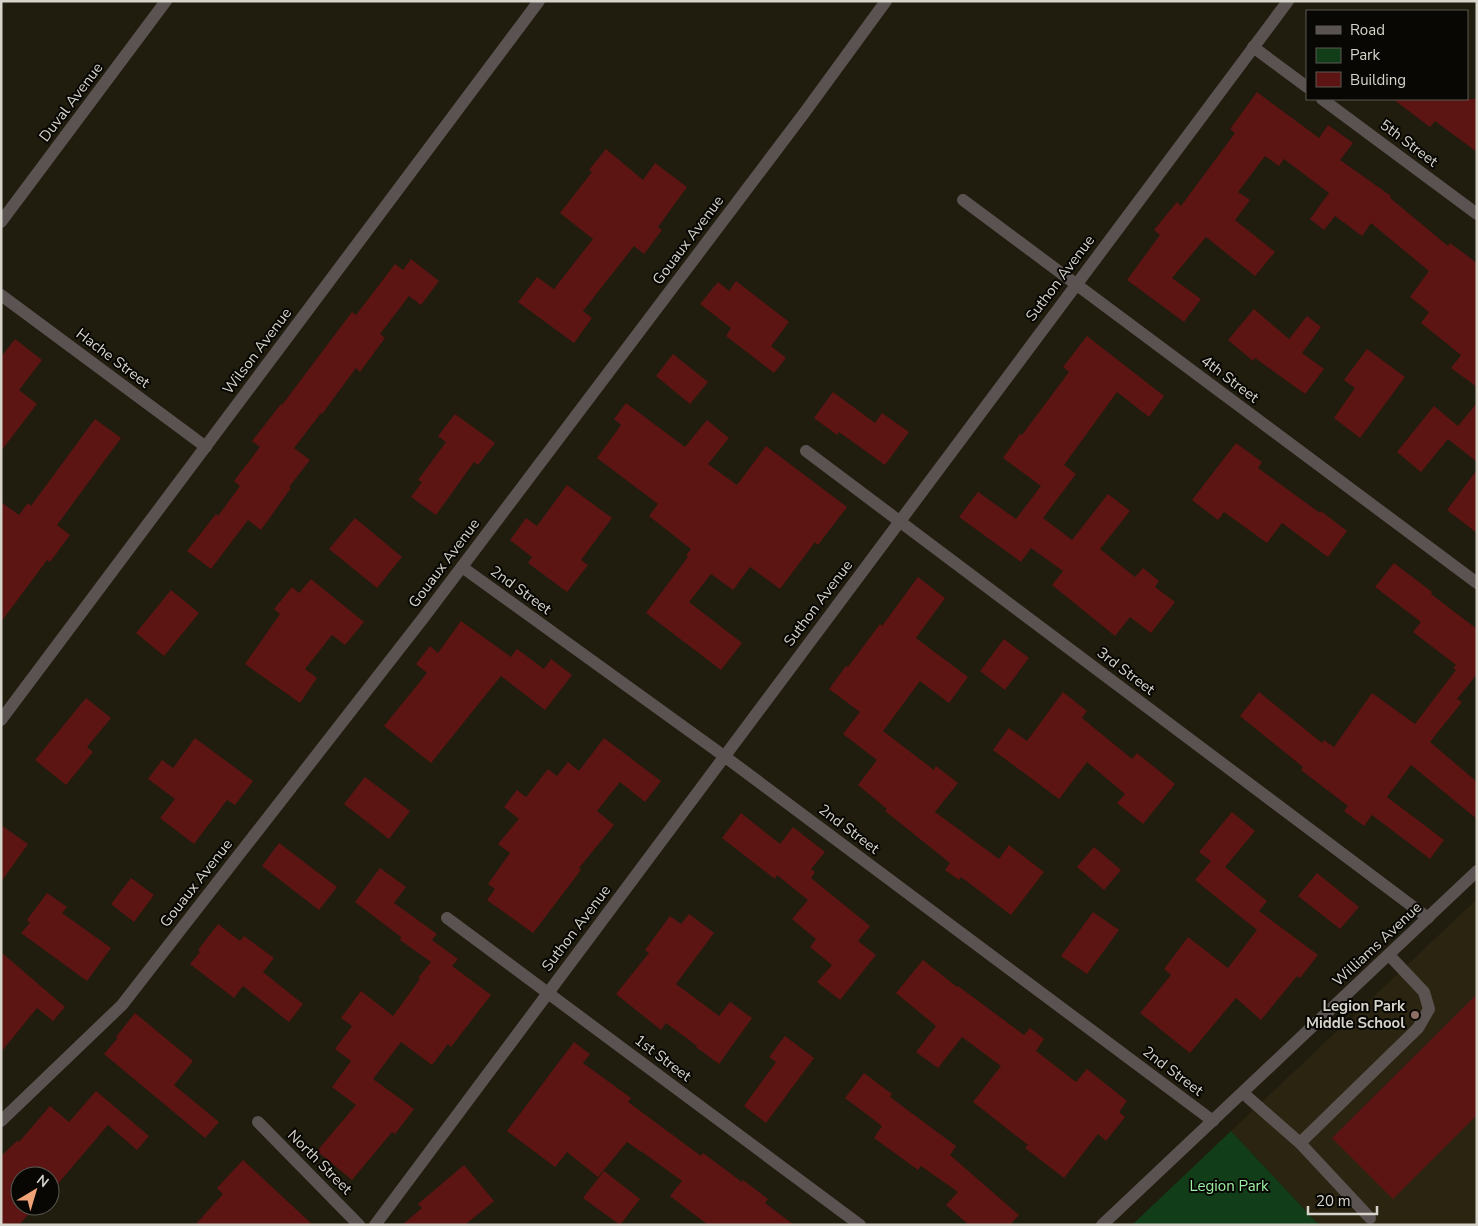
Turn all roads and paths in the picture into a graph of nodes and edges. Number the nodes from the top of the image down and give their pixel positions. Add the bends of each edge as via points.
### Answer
1 (166, 1) edge
2 (539, 1) edge
3 (886, 1) edge
4 (1288, 1) edge
5 (1253, 47) junction
6 (1306, 86) edge
7 (1323, 100) edge
8 (963, 200) dead end
9 (1477, 214) edge
10 (1, 222) edge
11 (1076, 284) junction
12 (1, 295) edge
13 (206, 447) junction
14 (806, 451) dead end
15 (899, 521) junction
16 (462, 567) junction
17 (1477, 583) edge
18 (1, 720) edge
19 (724, 756) junction
20 (1477, 871) edge
21 (446, 918) dead end
22 (1428, 918) junction
23 (1389, 955) junction
24 (548, 993) junction
25 (1243, 1093) junction
26 (1, 1121) edge
27 (1213, 1121) junction
28 (258, 1122) dead end
29 (1300, 1143) junction
30 (1370, 1218) dead end
31 (359, 1225) edge
32 (375, 1225) edge
33 (860, 1225) edge
34 (1102, 1225) edge

1 - 10 street, Duval Avenue
2 - 13 street, Wilson Avenue
3 - 16 street, Gouaux Avenue
4 - 5 street, Suthon Avenue
5 - 6 street
5 - 11 street, Suthon Avenue
7 - 9 street, 5th Street
8 - 11 street, 4th Street
11 - 15 street, Suthon Avenue
11 - 17 street, 4th Street
12 - 13 street, Hache Street
13 - 18 street, Wilson Avenue
14 - 15 street, 3rd Street
15 - 19 street, Suthon Avenue
15 - 22 street, 3rd Street
16 - 19 street, 2nd Street
16 - 26 street, Gouaux Avenue via 122,1006
19 - 24 street, Suthon Avenue
19 - 27 street, 2nd Street
20 - 22 street, Williams Avenue
21 - 24 street, 1st Street
22 - 23 street, Williams Avenue
23 - 25 street, Williams Avenue
23 - 29 street via 1424,992 1429,1009 1418,1028
24 - 32 street, Suthon Avenue
24 - 33 street, 1st Street
25 - 27 street, Williams Avenue
25 - 29 street
27 - 34 street, Williams Avenue
28 - 31 street, North Street
29 - 30 street

